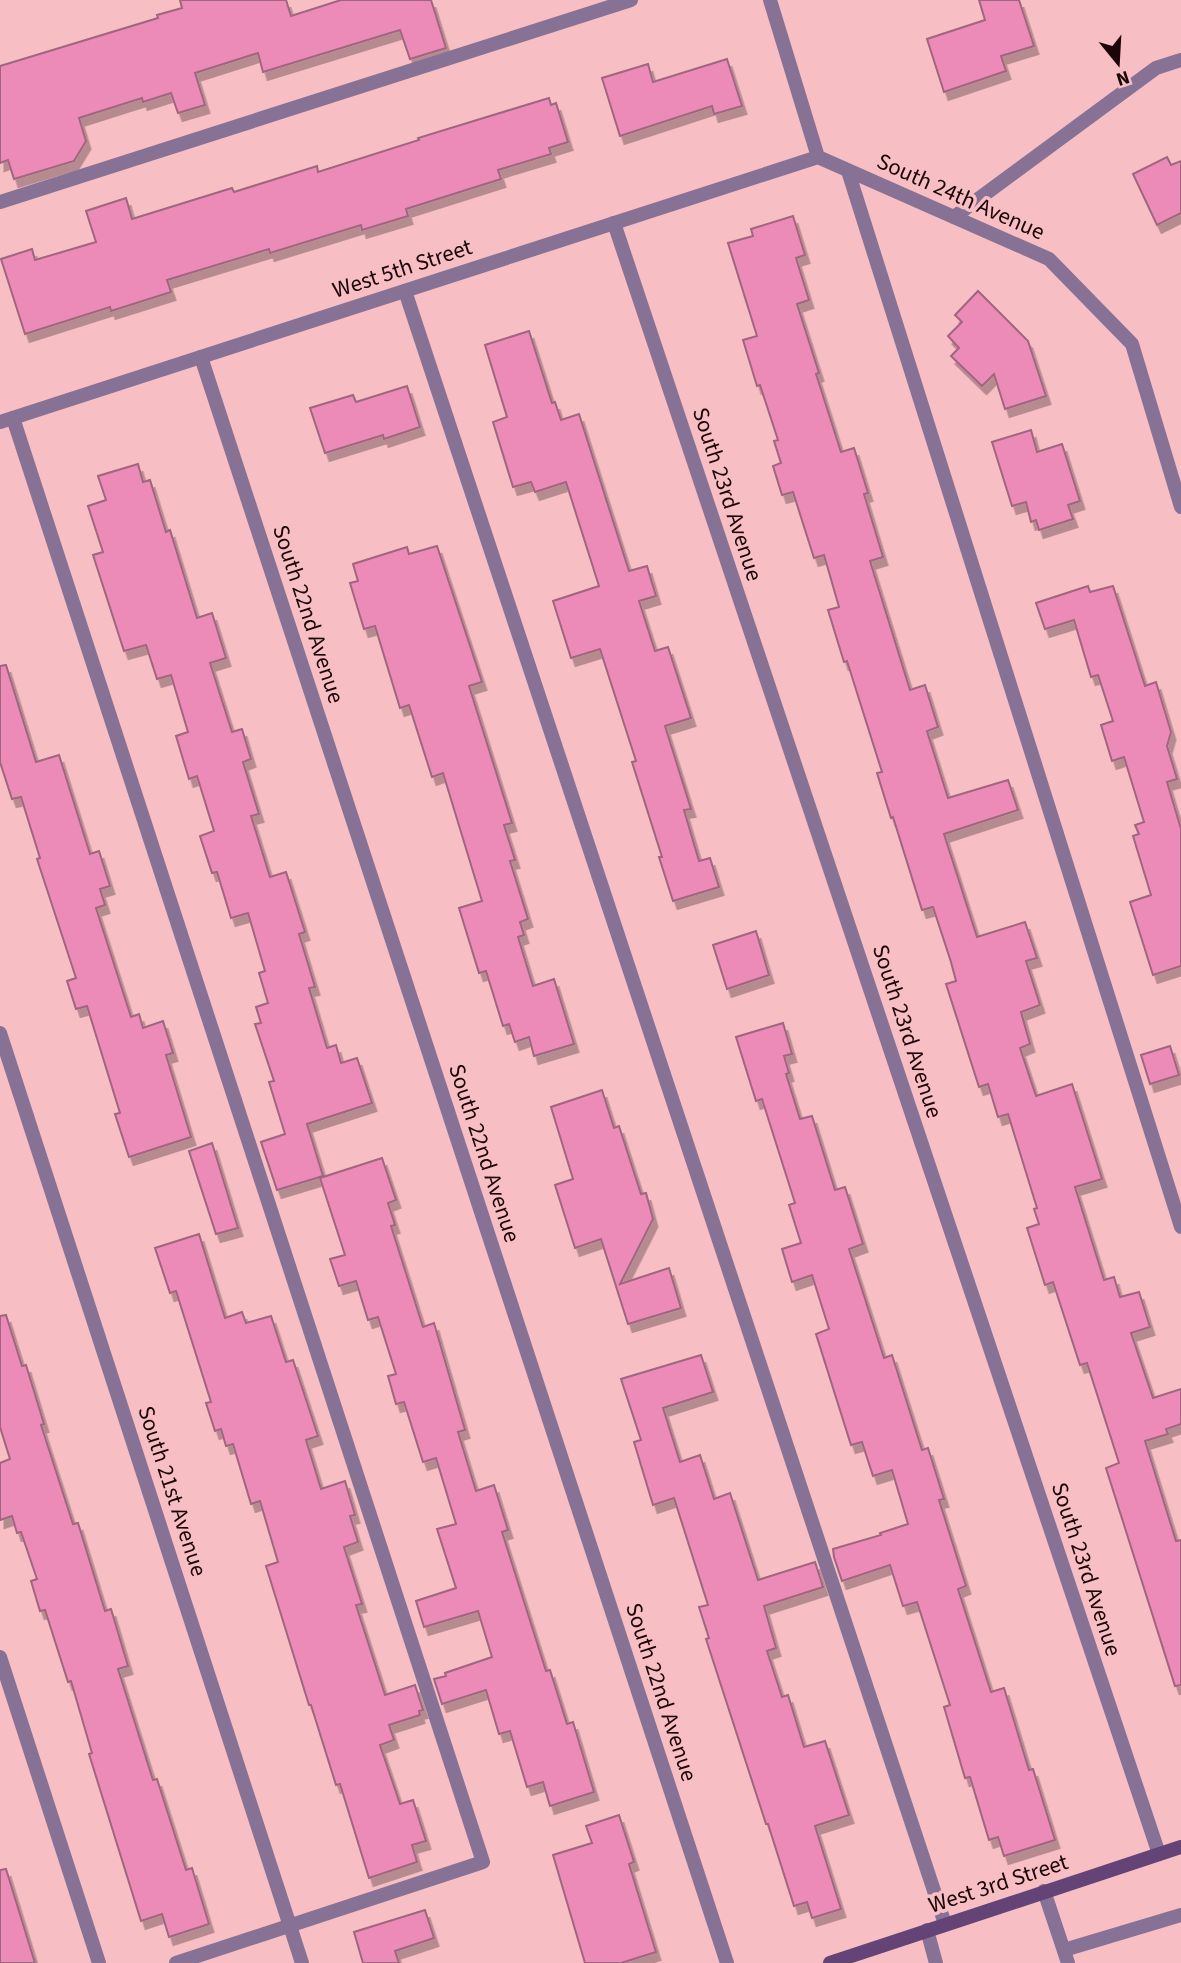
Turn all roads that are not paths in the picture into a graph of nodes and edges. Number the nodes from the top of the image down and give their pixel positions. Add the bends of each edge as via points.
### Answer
1 (631, 0) edge
2 (770, 0) edge
3 (1181, 60) edge
4 (818, 157) junction
5 (849, 171) junction
6 (0, 202) edge
7 (954, 217) junction
8 (614, 223) junction
9 (405, 291) junction
10 (201, 357) junction
11 (7, 420) edge
12 (1181, 507) edge
13 (0, 1033) edge
14 (1181, 1227) edge
15 (0, 1657) edge
16 (1181, 1847) edge
17 (1158, 1854) junction
18 (1044, 1891) junction
19 (1181, 1915) edge
20 (945, 1924) junction
21 (290, 1926) junction
22 (926, 1930) junction
23 (1066, 1957) edge
24 (99, 1963) edge
25 (176, 1963) edge
26 (302, 1963) edge
27 (727, 1963) edge
28 (830, 1963) edge
29 (936, 1963) edge

1 - 6 street
2 - 4 street
3 - 7 street via 1156,68
4 - 5 street, South 24th Avenue
4 - 8 street, West 5th Street
5 - 7 street, South 24th Avenue
5 - 14 street
7 - 12 street, South 24th Avenue via 1049,259 1132,344
8 - 9 street, West 5th Street
8 - 17 street, South 23rd Avenue
9 - 10 street, West 5th Street
9 - 20 street
10 - 11 street, West 5th Street
10 - 27 street, South 22nd Avenue
11 - 21 street via 483,1862
13 - 21 street, South 21st Avenue
15 - 24 street
16 - 17 street, West 3rd Street
17 - 18 street, West 3rd Street
18 - 20 street, West 3rd Street
18 - 23 street
19 - 23 street
20 - 22 street, West 3rd Street
21 - 25 street
21 - 26 street, South 21st Avenue
22 - 28 street, West 3rd Street
22 - 29 street

